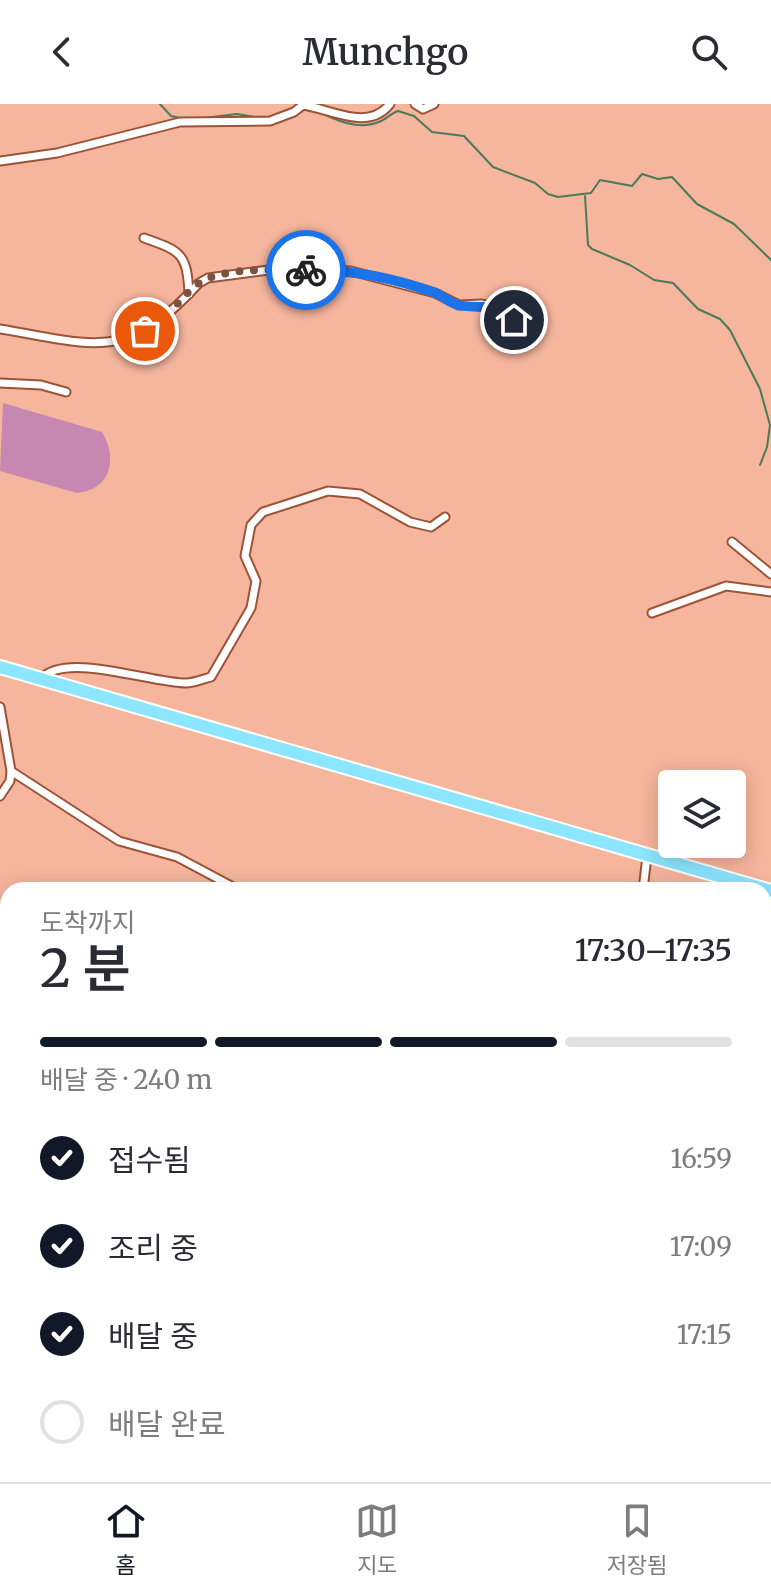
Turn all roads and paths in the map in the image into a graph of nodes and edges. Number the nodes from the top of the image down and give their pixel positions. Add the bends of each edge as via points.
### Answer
1 (390, 104) edge
2 (415, 104) edge
3 (434, 104) edge
4 (0, 161) edge
5 (144, 238) dead end
6 (189, 294) junction
7 (0, 329) edge
8 (515, 331) dead end
9 (0, 383) edge
10 (66, 392) dead end
11 (445, 517) dead end
12 (732, 542) dead end
13 (771, 574) edge
14 (771, 592) edge
15 (652, 613) dead end
16 (0, 667) edge
17 (41, 679) junction
18 (0, 707) edge
19 (11, 771) junction
20 (0, 796) edge
21 (647, 856) junction
22 (224, 882) edge
23 (644, 882) edge
24 (739, 882) edge

1 - 4 street via 378,114 357,118 303,105 270,121 180,122 72,150
2 - 3 street via 423,109
5 - 6 street via 173,248 182,257
6 - 7 street via 153,327 102,344
6 - 8 street via 215,276 276,269 351,271 435,293 459,305 507,309
9 - 10 street
11 - 17 street via 431,527 410,522 360,494 328,491 263,512 251,525 245,556 256,581 251,608 211,677 188,683 71,667 47,672
12 - 13 street
14 - 15 street via 726,586
16 - 17 main road
17 - 21 main road
18 - 19 street
19 - 20 street
19 - 22 street via 119,841 177,857
21 - 23 street
21 - 24 main road

